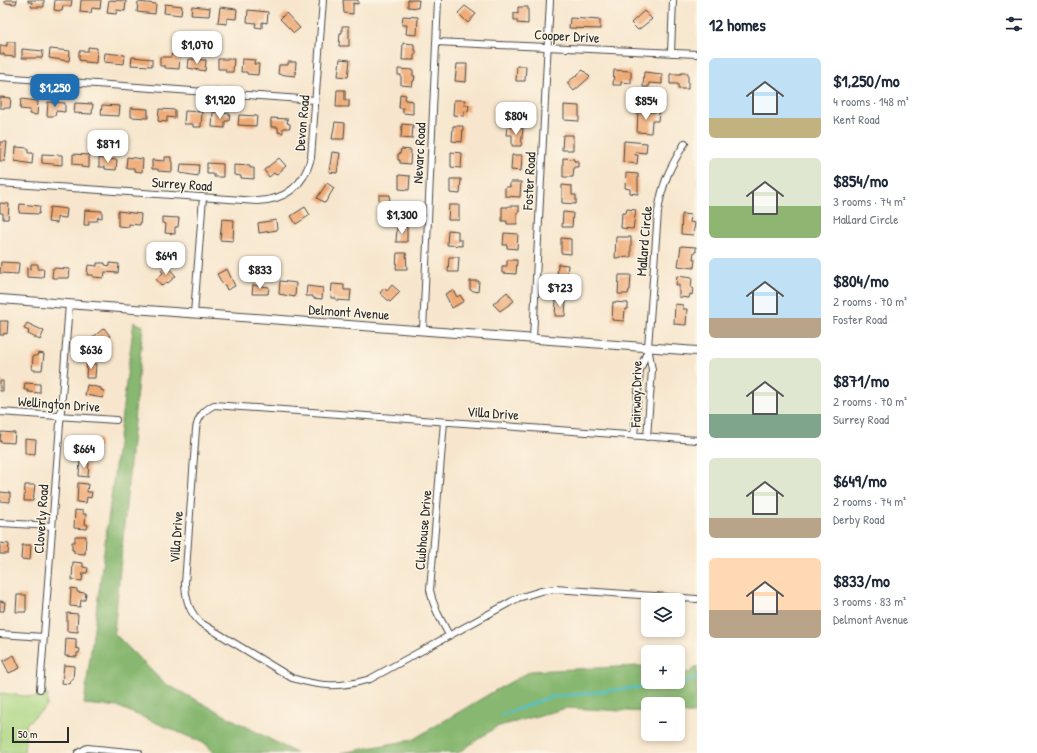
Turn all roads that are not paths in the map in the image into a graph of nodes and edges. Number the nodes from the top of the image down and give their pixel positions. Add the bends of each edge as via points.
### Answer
1 (323, 0) edge
2 (438, 0) edge
3 (550, 0) edge
4 (673, 0) edge
5 (436, 42) junction
6 (547, 48) junction
7 (671, 53) junction
8 (697, 54) edge
9 (0, 77) edge
10 (316, 100) junction
11 (685, 143) dead end
12 (0, 183) edge
13 (203, 197) junction
14 (242, 200) joint
15 (0, 299) edge
16 (69, 304) junction
17 (194, 314) junction
18 (423, 330) junction
19 (533, 339) junction
20 (648, 347) junction
21 (697, 351) edge
22 (0, 412) edge
23 (61, 417) junction
24 (116, 420) dead end
25 (444, 422) junction
26 (634, 436) junction
27 (647, 437) junction
28 (697, 440) edge
29 (0, 523) edge
30 (52, 526) junction
31 (697, 599) edge
32 (0, 634) edge
33 (449, 635) junction
34 (44, 637) junction
35 (40, 688) dead end
36 (78, 753) edge
37 (140, 753) edge

1 - 10 street, Devon Road
2 - 5 street, Nevarc Road
3 - 6 street, Foster Road
4 - 7 street
5 - 6 street, Cooper Drive
5 - 18 street, Nevarc Road
6 - 7 street, Cooper Drive
6 - 19 street, Foster Road
7 - 8 street, Cooper Drive
9 - 10 street
10 - 14 street, Devon Road via 311,158 303,177 291,190 274,199
11 - 20 street, Mallard Circle via 670,169 660,202
12 - 13 street, Surrey Road
13 - 14 street, Surrey Road
13 - 17 street
15 - 16 street, Delmont Avenue
16 - 17 street, Delmont Avenue
16 - 23 street, Cloverly Road
17 - 18 street, Delmont Avenue
18 - 19 street, Delmont Avenue
19 - 20 street, Delmont Avenue
20 - 21 street, Delmont Avenue
20 - 26 street, Fairway Drive via 640,370
20 - 27 street, Fairway Drive via 652,370
22 - 23 street, Wellington Drive
23 - 24 street, Wellington Drive
23 - 30 street, Cloverly Road
25 - 26 street, Villa Drive
25 - 33 street, Clubhouse Drive via 430,590 436,612
25 - 33 street, Villa Drive via 223,405 207,408 198,420 196,429 185,584 188,606 200,623 292,678 314,684 347,685 370,678
26 - 27 street, Villa Drive
27 - 28 street, Villa Drive
29 - 30 street
30 - 34 street, Cloverly Road
31 - 33 street, Villa Drive via 555,589 541,591 518,598
32 - 34 street
34 - 35 street, Cloverly Road
36 - 37 street via 87,748

